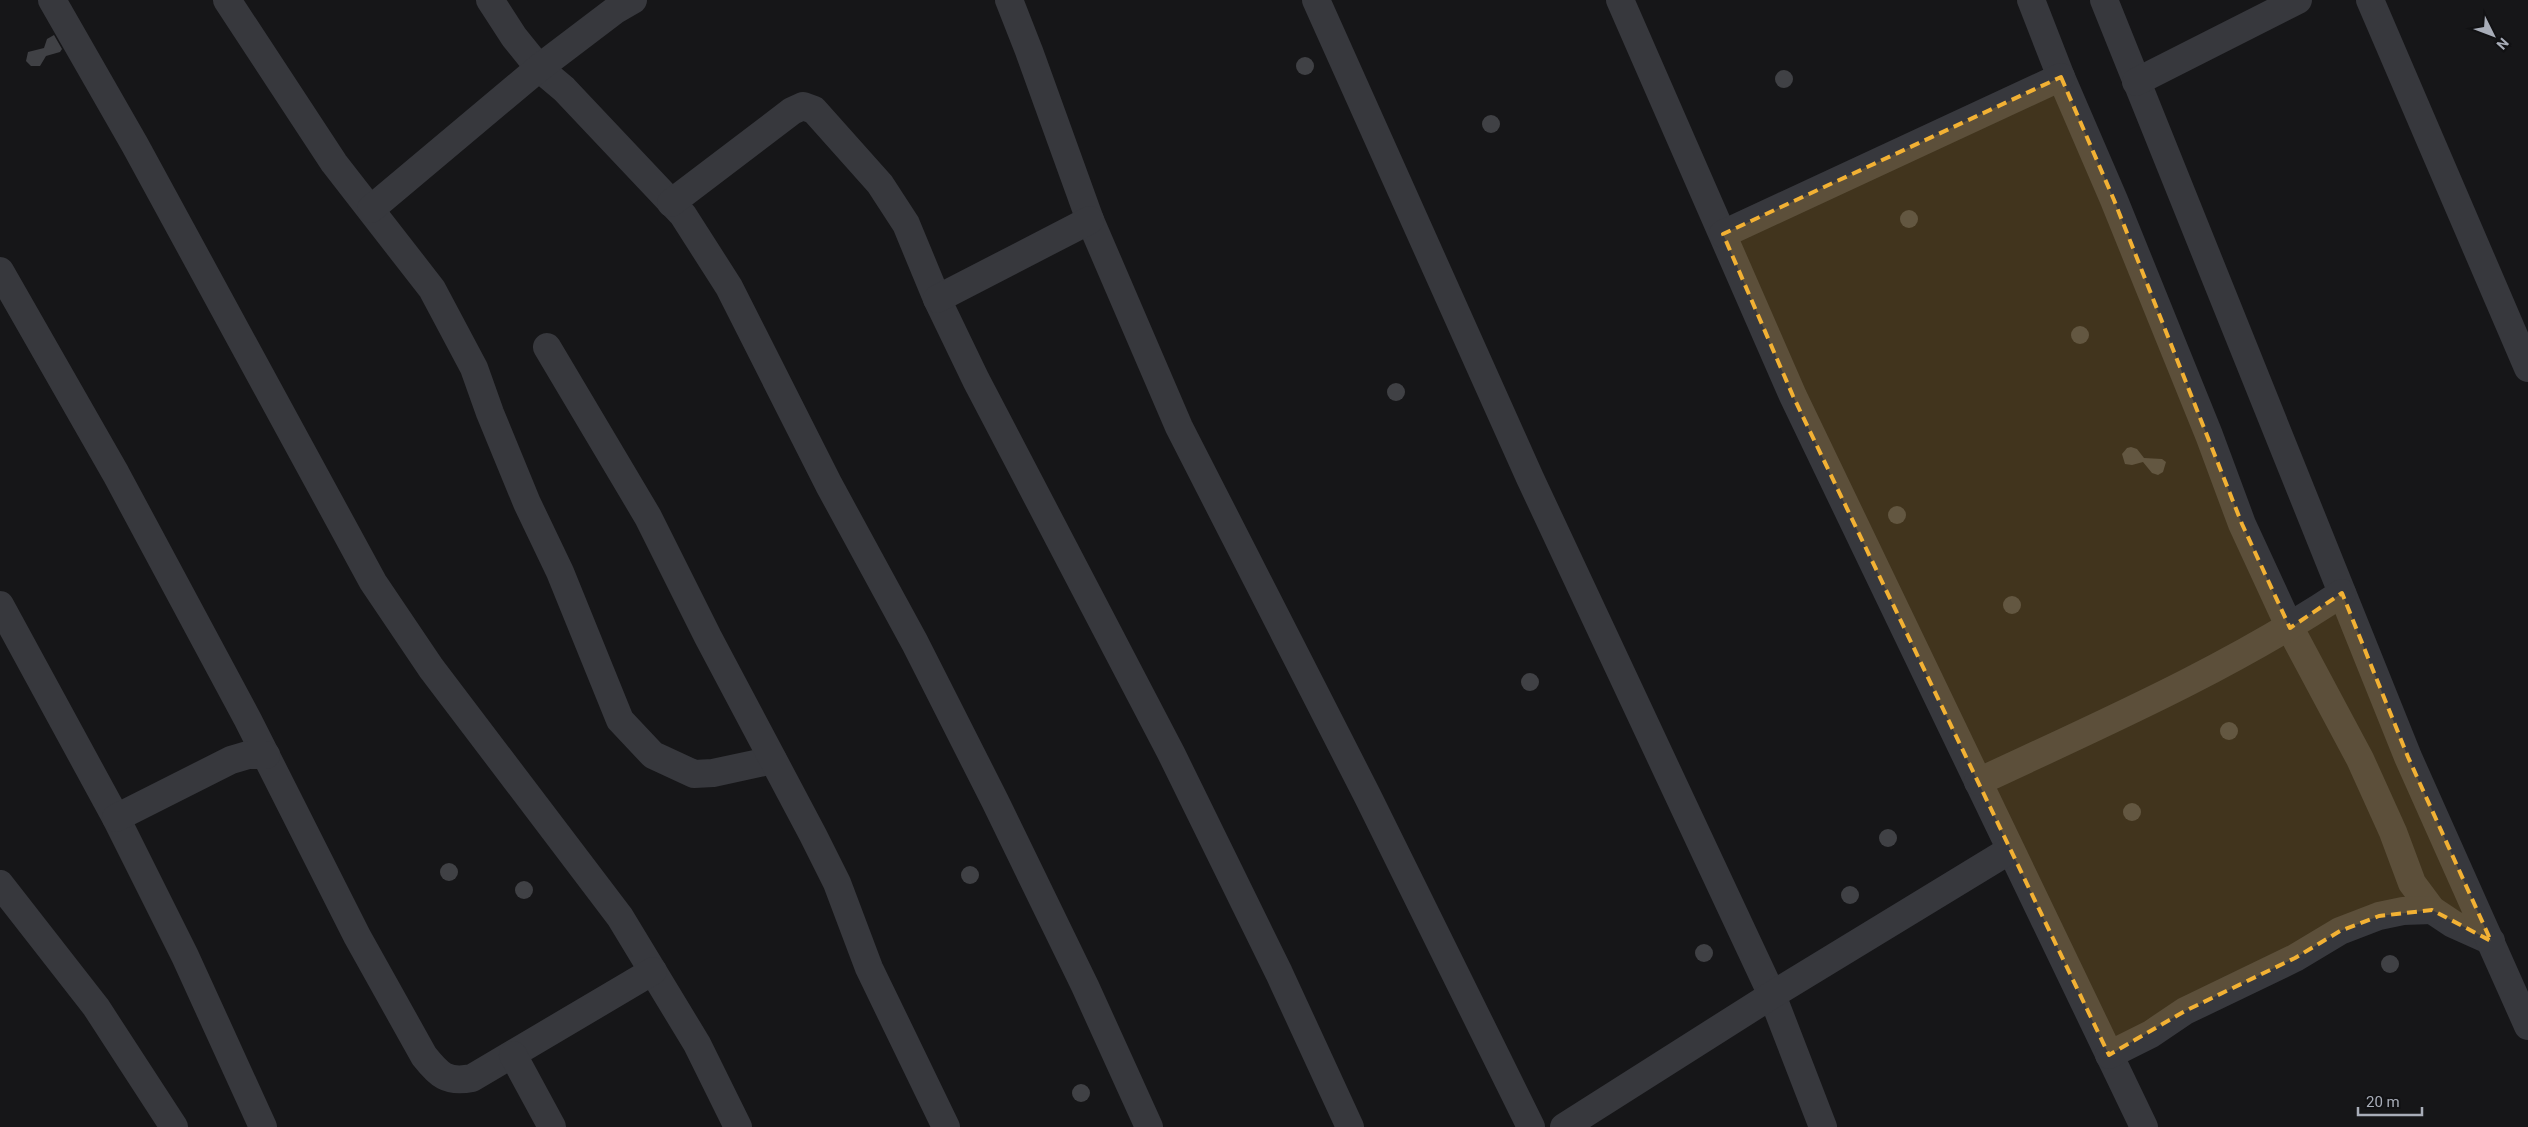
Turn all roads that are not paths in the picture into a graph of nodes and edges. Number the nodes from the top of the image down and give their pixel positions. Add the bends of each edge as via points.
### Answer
1 (52, 0) edge
2 (227, 0) edge
3 (490, 0) edge
4 (633, 0) edge
5 (1009, 0) edge
6 (1316, 0) edge
7 (1620, 0) edge
8 (2031, 0) edge
9 (2104, 0) edge
10 (2298, 0) edge
11 (2370, 0) edge
12 (539, 68) junction
13 (2061, 77) junction
14 (2136, 82) junction
15 (672, 203) junction
16 (371, 209) junction
17 (1090, 220) junction
18 (1723, 234) junction
19 (0, 271) edge
20 (937, 299) junction
21 (547, 347) dead end
22 (2528, 368) edge
23 (2342, 593) junction
24 (0, 604) edge
25 (2290, 628) junction
26 (266, 755) junction
27 (773, 760) junction
28 (1978, 782) junction
29 (116, 818) junction
30 (2010, 850) junction
31 (0, 884) edge
32 (2432, 910) junction
33 (2491, 941) junction
34 (653, 971) junction
35 (1772, 995) junction
36 (2522, 999) edge
37 (2528, 1026) edge
38 (513, 1055) junction
39 (2109, 1055) junction
40 (174, 1127) edge
41 (263, 1127) edge
42 (552, 1127) edge
43 (738, 1127) edge
44 (946, 1127) edge
45 (1149, 1127) edge
46 (1350, 1127) edge
47 (1531, 1127) edge
48 (1564, 1127) edge
49 (1823, 1127) edge
50 (2144, 1127) edge

1 - 34 street via 135,145 373,582 431,668 620,917
2 - 16 street via 334,163
3 - 12 street
4 - 12 street
5 - 17 street
6 - 35 street via 1530,478
7 - 18 street
8 - 13 street
9 - 14 street
10 - 14 street
11 - 22 street
12 - 15 street via 564,89
12 - 16 street
13 - 18 street
13 - 25 street via 2114,200 2242,524
14 - 23 street
15 - 20 street via 792,111 798,107 810,107 858,157 888,195 906,224
15 - 45 street via 691,226 729,287 829,485 915,643 1081,977
16 - 27 street via 432,290 474,368 527,503 560,572 620,720 653,755 694,774 714,773
17 - 20 street
17 - 47 street via 1179,428 1368,797
18 - 28 street via 1792,396
19 - 26 street via 116,474
20 - 46 street via 1086,595 1175,762 1279,973
21 - 27 street via 648,517
23 - 25 street
23 - 33 street via 2408,758
24 - 29 street
25 - 28 street via 2201,676
25 - 32 street via 2360,759 2412,883
26 - 29 street via 248,755 231,760
26 - 38 street via 357,936 424,1056 436,1071 448,1078 472,1078
27 - 44 street via 837,883 869,968
28 - 30 street
29 - 41 street via 185,956
30 - 35 street
30 - 39 street
31 - 40 street via 96,1007
32 - 33 street via 2453,924
32 - 39 street via 2403,910 2340,931 2295,958 2185,1010 2151,1034
33 - 36 street
34 - 38 street
34 - 43 street via 697,1044
35 - 48 street
35 - 49 street
36 - 37 street
38 - 42 street
39 - 50 street

